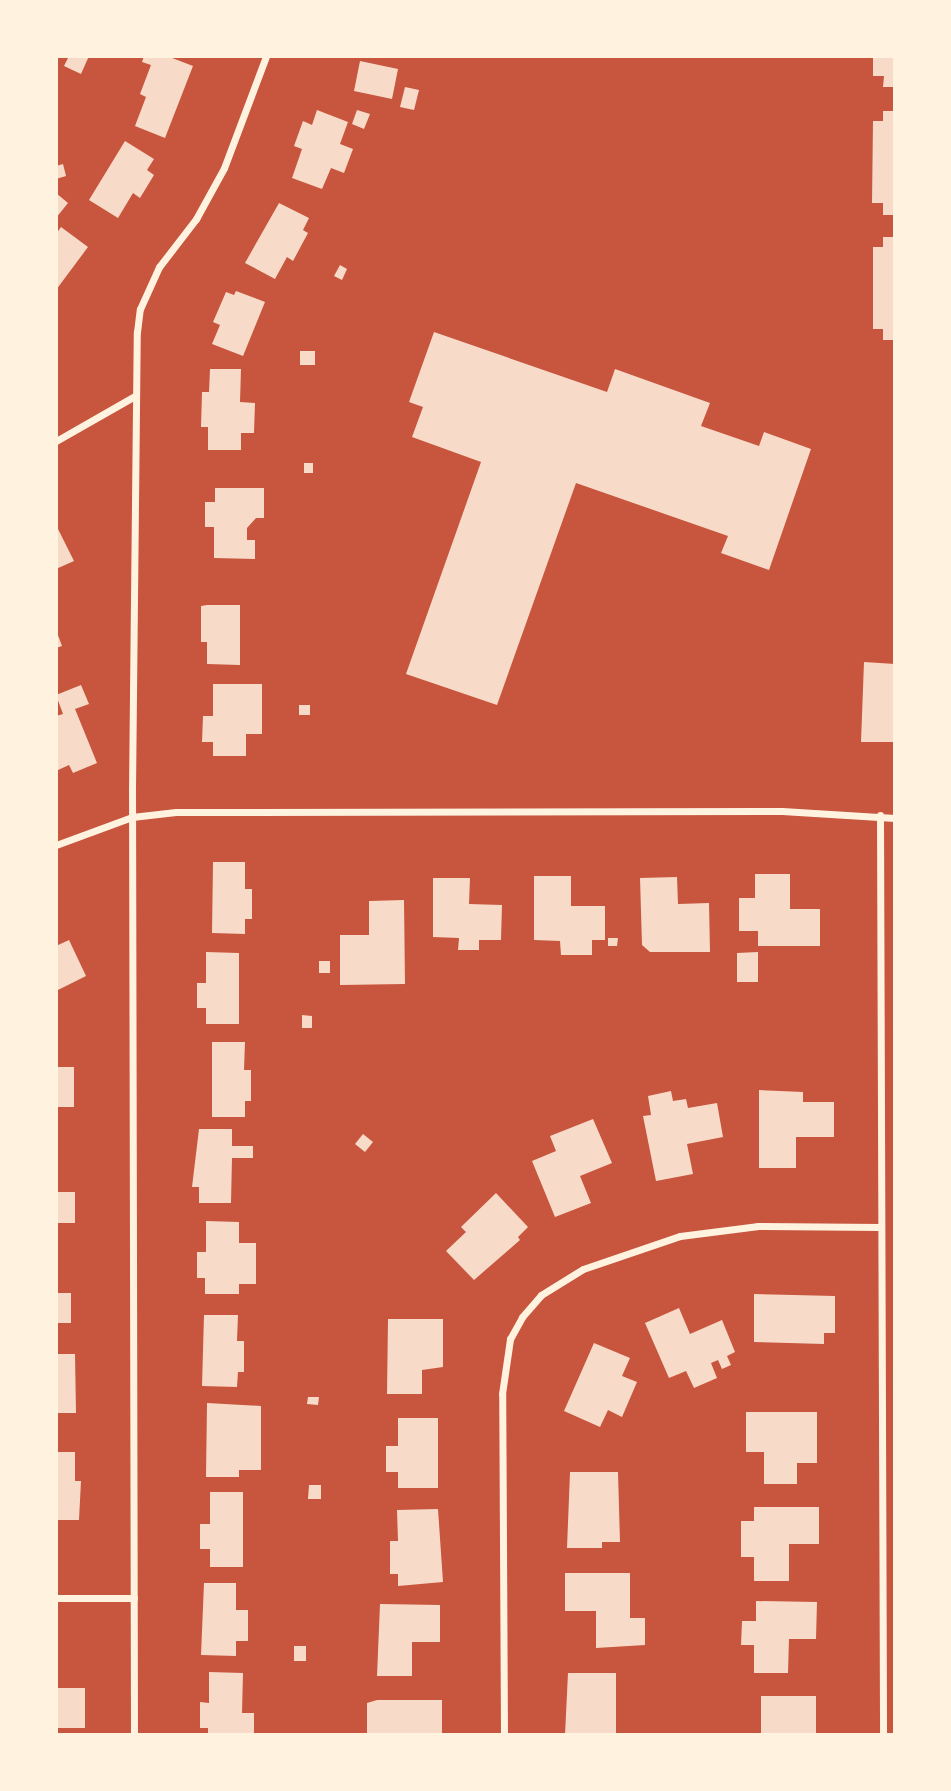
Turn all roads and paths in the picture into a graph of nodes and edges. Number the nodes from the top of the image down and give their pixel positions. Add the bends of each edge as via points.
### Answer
1 (266, 56) edge
2 (135, 396) junction
3 (56, 441) edge
4 (880, 815) junction
5 (132, 817) junction
6 (895, 818) edge
7 (56, 845) edge
8 (880, 1227) junction
9 (56, 1598) edge
10 (134, 1598) junction
11 (134, 1735) edge
12 (503, 1735) edge
13 (883, 1735) edge

1 - 2 street via 225,168 148,289 137,332
2 - 3 street
2 - 5 street
4 - 5 street via 782,811 243,812
4 - 6 street
4 - 8 street
5 - 7 street
5 - 10 street
8 - 12 street via 758,1226 680,1236 572,1274 541,1295 522,1317 510,1339 502,1394
8 - 13 street
9 - 10 street
10 - 11 street

